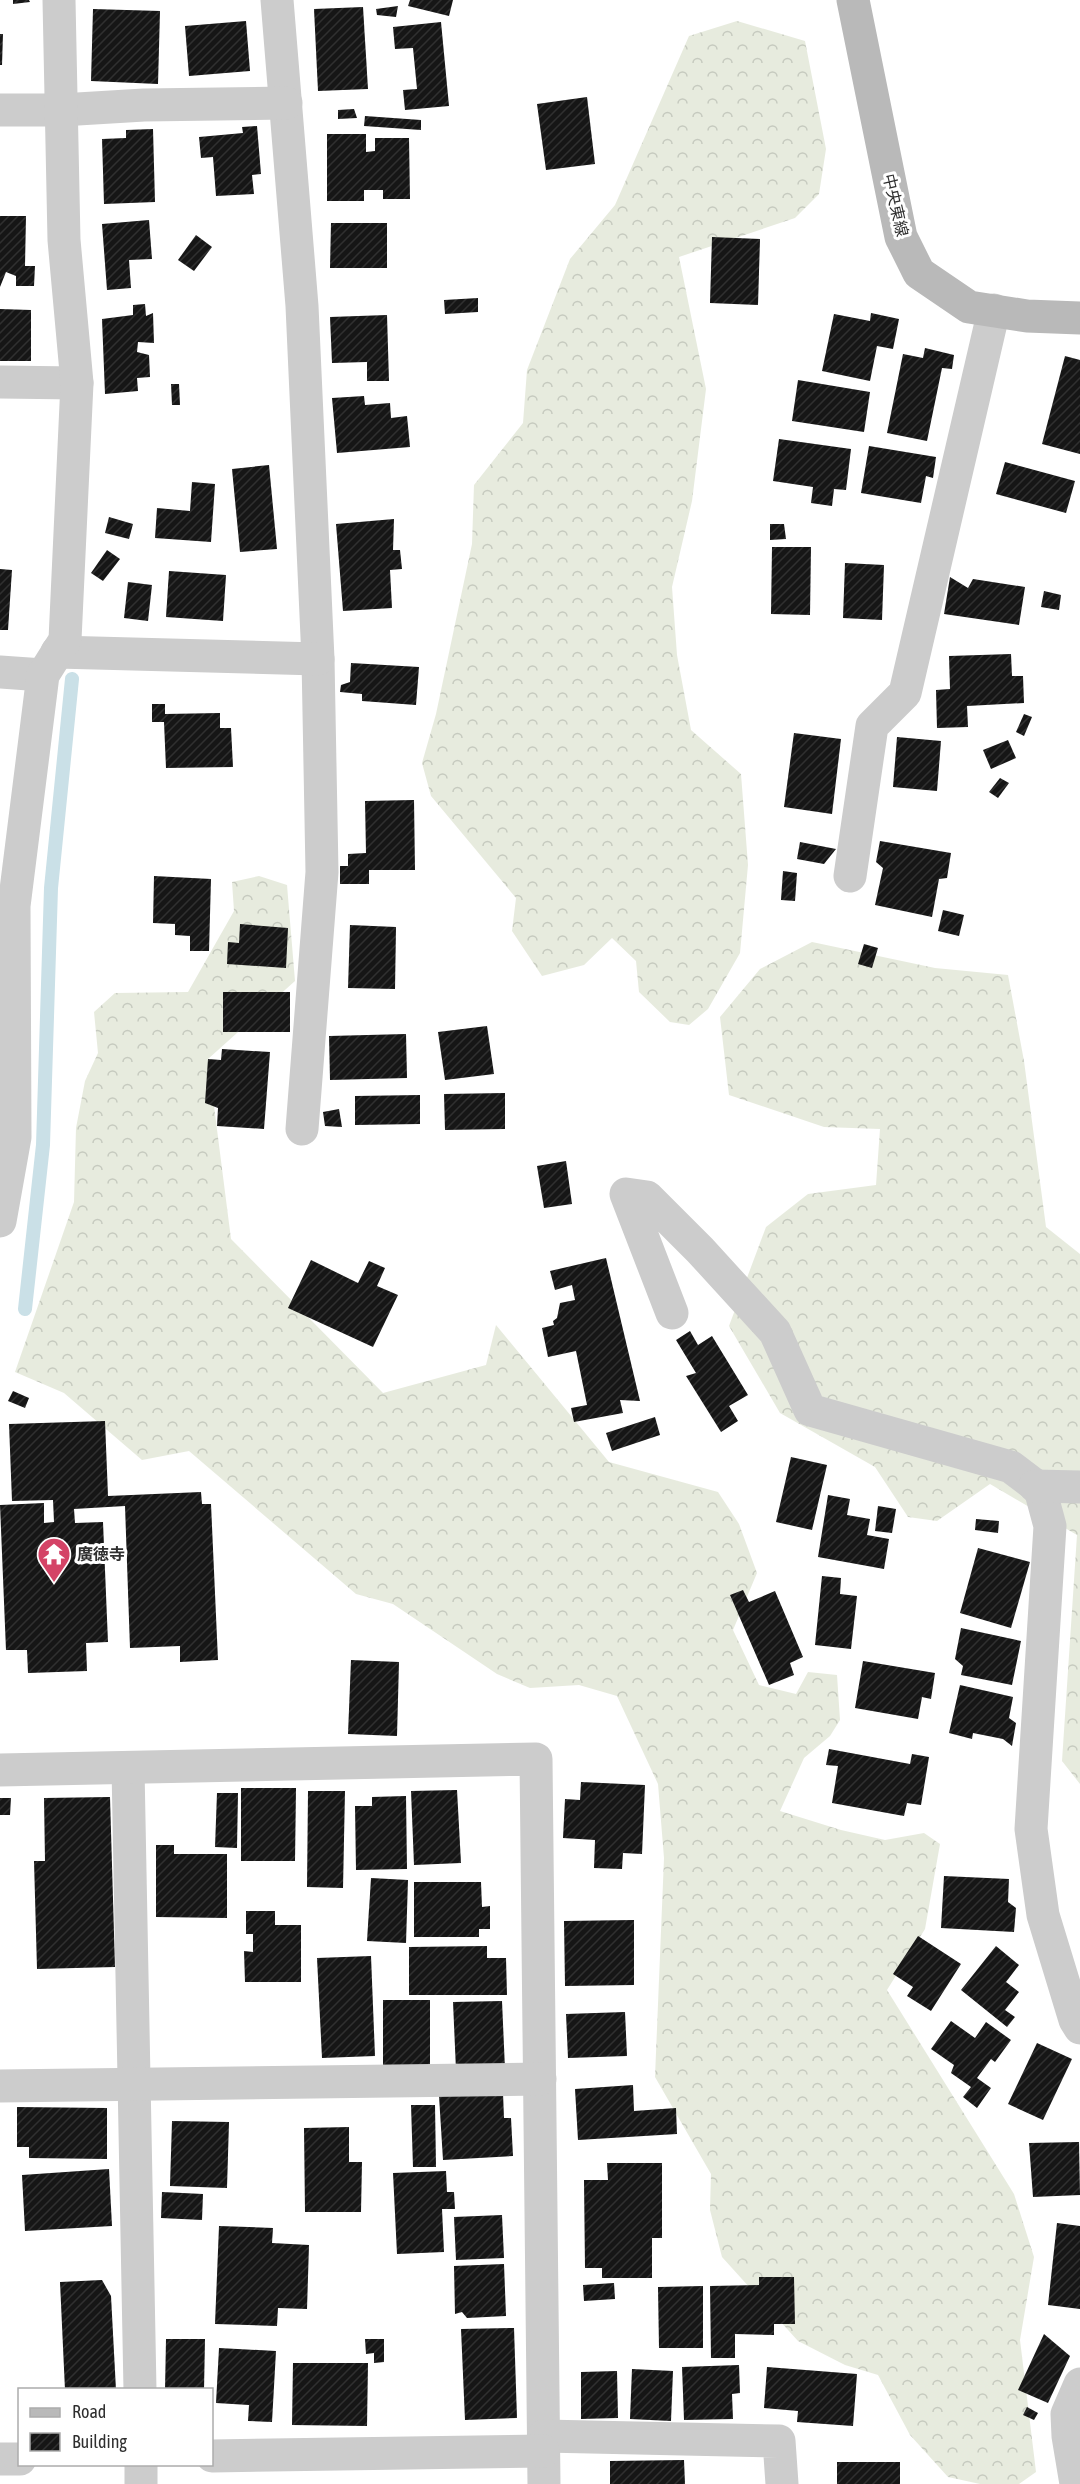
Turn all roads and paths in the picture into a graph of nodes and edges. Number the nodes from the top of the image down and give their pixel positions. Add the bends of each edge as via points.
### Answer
1 (59, 0) edge
2 (277, 0) edge
3 (853, 0) edge
4 (286, 103) junction
5 (0, 110) edge
6 (61, 110) junction
7 (993, 310) junction
8 (1080, 318) edge
9 (0, 382) edge
10 (77, 383) junction
11 (318, 659) junction
12 (50, 663) junction
13 (0, 672) edge
14 (850, 876) dead end
15 (302, 1129) dead end
16 (0, 1221) edge
17 (672, 1313) dead end
18 (1035, 1486) junction
19 (1080, 1487) edge
20 (128, 1768) junction
21 (0, 1770) edge
22 (1080, 2028) edge
23 (540, 2079) junction
24 (135, 2085) junction
25 (0, 2086) edge
26 (1080, 2384) edge
27 (140, 2388) edge
28 (544, 2443) junction
29 (213, 2456) edge
30 (0, 2459) edge
31 (18, 2459) edge
32 (141, 2466) edge
33 (141, 2484) edge
34 (544, 2484) edge
35 (782, 2484) edge
36 (1076, 2484) edge

1 - 6 street
2 - 4 street
3 - 7 main road, 中央東線 via 901,237 919,273 969,307
4 - 6 street
4 - 11 street via 302,306
5 - 6 street
6 - 10 street via 64,240
7 - 8 main road, 中央東線
7 - 14 street via 905,693 872,726
9 - 10 street
10 - 12 street via 65,640
11 - 12 street
11 - 15 street via 322,872
12 - 13 street
12 - 16 street via 14,906 15,1137
17 - 18 street via 626,1194 646,1197 775,1332 810,1410 1011,1467
18 - 19 street
18 - 22 street via 1040,1489 1050,1526 1031,1829 1043,1916
20 - 21 street
20 - 23 street via 536,1759
20 - 24 street
23 - 24 street
23 - 28 street
24 - 25 street
24 - 27 street
26 - 36 street via 1067,2414
28 - 29 street
28 - 34 street
28 - 35 street via 779,2441
30 - 31 street
32 - 33 street

